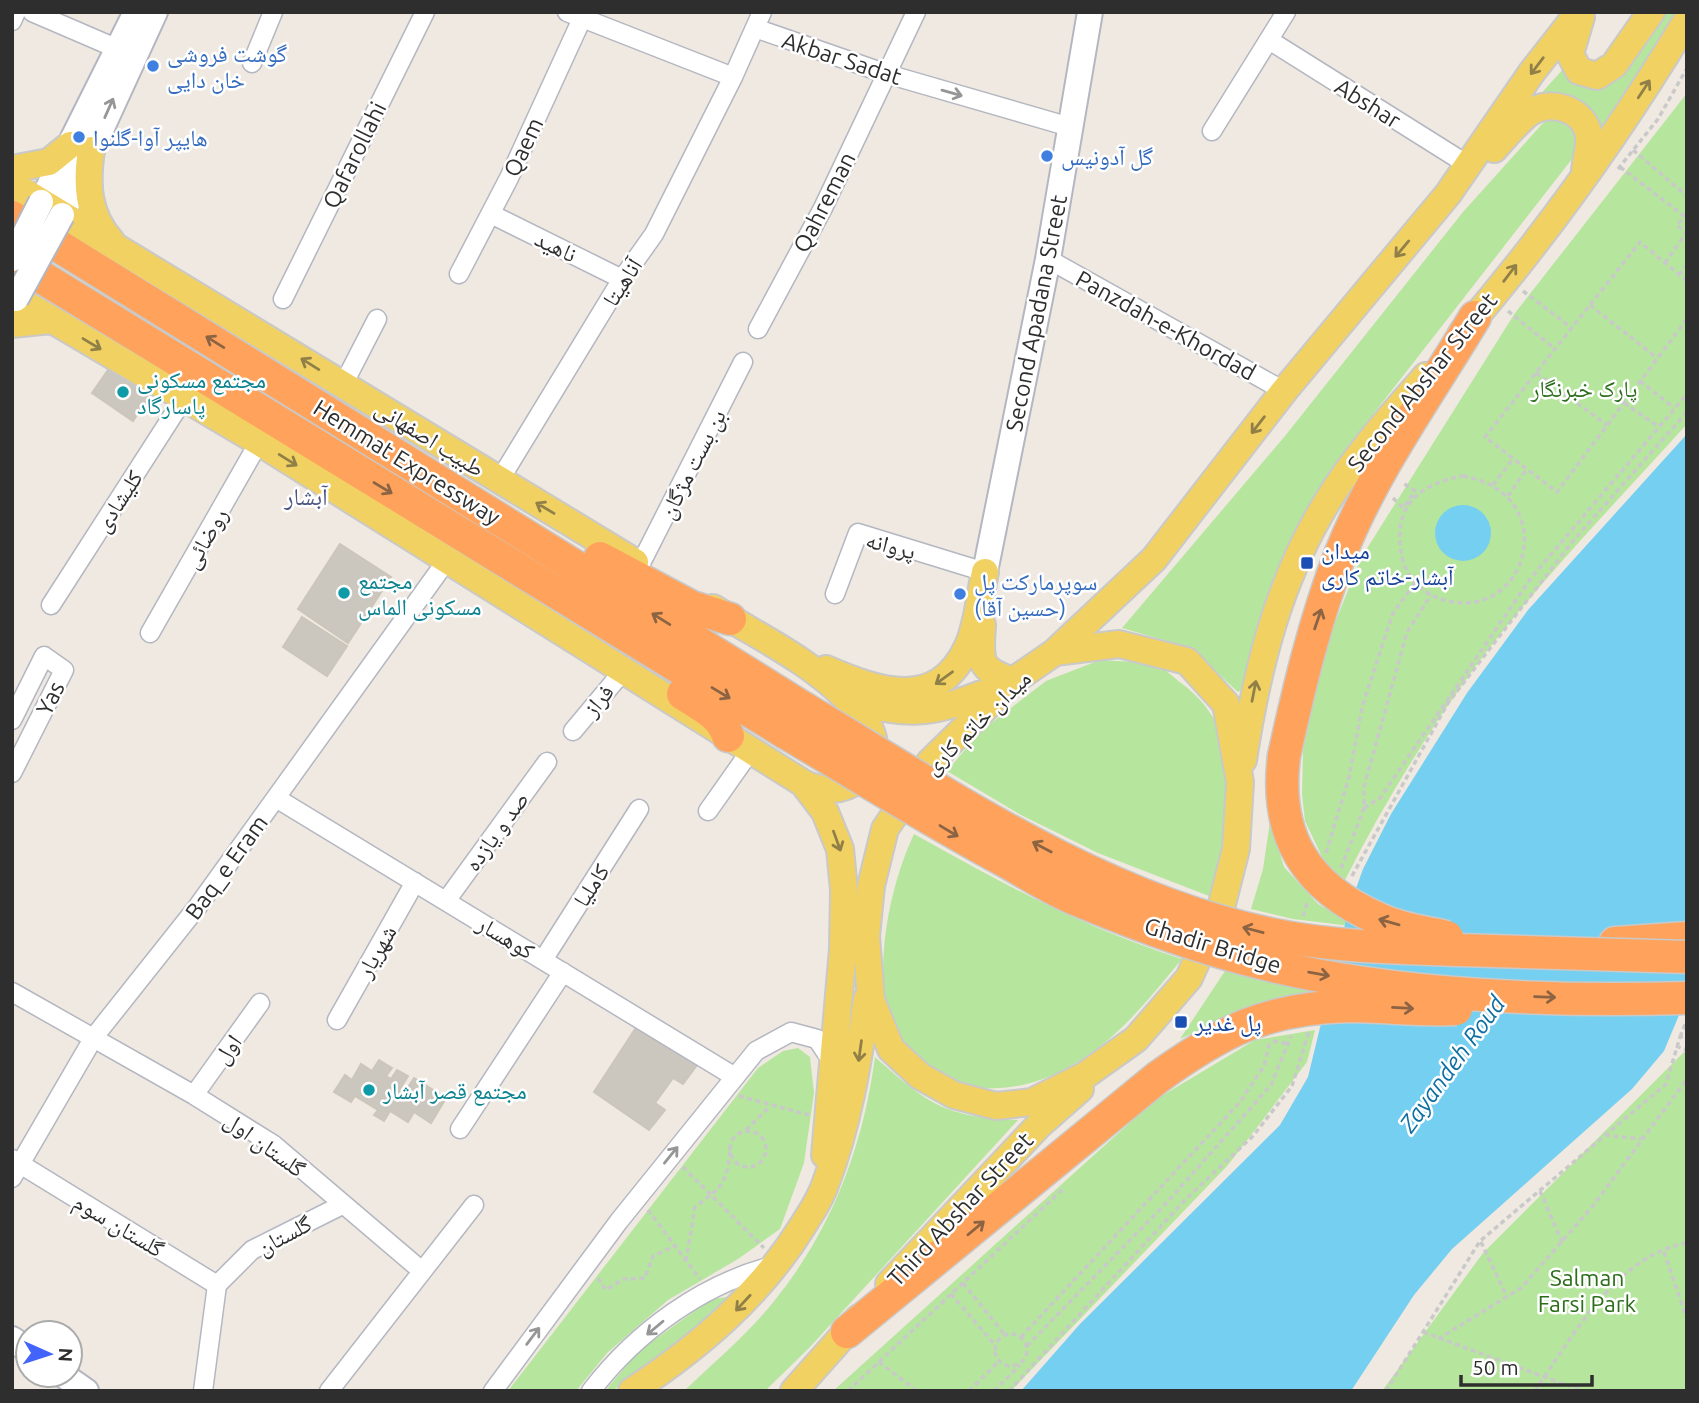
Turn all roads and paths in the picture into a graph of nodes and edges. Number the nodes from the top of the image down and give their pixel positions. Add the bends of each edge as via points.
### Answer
1 (16, 12) edge
2 (32, 12) edge
3 (136, 12) edge
4 (155, 12) edge
5 (273, 12) edge
6 (425, 12) edge
7 (916, 12) edge
8 (1090, 12) edge
9 (1286, 12) edge
10 (1581, 12) edge
11 (1651, 12) edge
12 (578, 14) edge
13 (759, 20) edge
14 (1687, 20) edge
15 (12, 21) edge
16 (1269, 40) junction
17 (118, 49) junction
18 (252, 63) dead end
19 (1687, 68) edge
20 (887, 74) junction
21 (733, 77) junction
22 (1070, 127) junction
23 (1212, 131) dead end
24 (80, 147) junction
25 (1633, 150) junction
26 (1468, 165) junction
27 (1620, 167) junction
28 (12, 169) edge
29 (1584, 176) junction
30 (1612, 177) dead end
31 (12, 184) edge
32 (1448, 194) junction
33 (1687, 197) edge
34 (52, 209) junction
35 (491, 214) junction
36 (1685, 215) edge
37 (12, 217) edge
38 (1687, 233) edge
39 (117, 248) junction
40 (12, 259) edge
41 (1048, 259) junction
42 (1665, 263) junction
43 (1687, 265) edge
44 (459, 274) dead end
45 (1679, 275) junction
46 (622, 279) junction
47 (1531, 281) dead end
48 (1687, 281) edge
49 (1523, 291) junction
50 (283, 299) dead end
51 (1590, 305) junction
52 (13, 306) edge
53 (1508, 311) junction
54 (377, 319) dead end
55 (1687, 319) edge
56 (1488, 320) junction
57 (1572, 328) junction
58 (758, 329) dead end
59 (1555, 349) junction
60 (1657, 358) junction
61 (744, 362) dead end
62 (1536, 373) junction
63 (1640, 381) junction
64 (343, 384) junction
65 (1284, 391) junction
66 (1687, 394) edge
67 (184, 398) junction
68 (1624, 403) junction
69 (1674, 408) junction
70 (1687, 412) edge
71 (1607, 425) junction
72 (1658, 427) junction
73 (259, 442) junction
74 (1512, 460) junction
75 (1526, 470) junction
76 (1410, 472) dead end
77 (499, 481) junction
78 (1403, 483) junction
79 (1493, 485) junction
80 (1508, 496) junction
81 (1408, 502) junction
82 (502, 520) junction
83 (474, 543) junction
84 (447, 560) junction
85 (640, 565) junction
86 (985, 572) junction
87 (1415, 583) junction
88 (835, 594) dead end
89 (1431, 595) junction
90 (51, 605) dead end
91 (730, 619) junction
92 (150, 633) dead end
93 (782, 649) junction
94 (1055, 652) junction
95 (624, 670) junction
96 (1013, 681) junction
97 (845, 696) junction
98 (12, 720) edge
99 (794, 720) junction
100 (573, 731) dead end
101 (739, 743) junction
102 (547, 762) dead end
103 (12, 773) edge
104 (1240, 782) junction
105 (803, 783) junction
106 (276, 798) junction
107 (1364, 808) junction
108 (639, 809) dead end
109 (708, 811) dead end
110 (1325, 857) dead end
111 (1338, 876) dead end
112 (415, 882) junction
113 (1348, 884) dead end
114 (1310, 895) dead end
115 (446, 901) junction
116 (1302, 920) dead end
117 (1687, 938) edge
118 (1503, 951) junction
119 (1687, 957) edge
120 (543, 960) junction
121 (563, 972) junction
122 (869, 984) junction
123 (12, 992) edge
124 (1503, 995) junction
125 (1687, 998) edge
126 (1620, 1000) junction
127 (260, 1003) dead end
128 (337, 1020) dead end
129 (1687, 1020) edge
130 (1311, 1024) dead end
131 (1683, 1024) edge
132 (1273, 1030) dead end
133 (1293, 1031) dead end
134 (1687, 1036) edge
135 (94, 1037) junction
136 (1136, 1039) junction
137 (1270, 1041) junction
138 (1260, 1043) dead end
139 (1288, 1044) junction
140 (1676, 1046) junction
141 (1687, 1050) edge
142 (833, 1063) junction
143 (1687, 1079) edge
144 (729, 1084) junction
145 (194, 1095) junction
146 (770, 1107) junction
147 (828, 1119) junction
148 (460, 1129) dead end
149 (746, 1130) junction
150 (1605, 1135) junction
151 (1642, 1139) junction
152 (730, 1152) junction
153 (671, 1155) junction
154 (15, 1168) edge
155 (1069, 1183) dead end
156 (824, 1188) junction
157 (1540, 1191) junction
158 (710, 1195) junction
159 (638, 1197) junction
160 (342, 1205) junction
161 (474, 1205) dead end
162 (1480, 1241) junction
163 (1562, 1242) junction
164 (1687, 1243) edge
165 (675, 1246) junction
166 (1664, 1252) junction
167 (686, 1261) junction
168 (587, 1263) junction
169 (779, 1264) junction
170 (422, 1271) junction
171 (963, 1283) junction
172 (217, 1285) junction
173 (707, 1290) junction
174 (951, 1294) junction
175 (1507, 1297) junction
176 (1687, 1319) edge
177 (847, 1332) junction
178 (1423, 1332) junction
179 (1005, 1335) junction
180 (1021, 1337) junction
181 (1438, 1339) junction
182 (995, 1346) junction
183 (1027, 1346) junction
184 (999, 1361) junction
185 (1023, 1361) junction
186 (879, 1362) junction
187 (673, 1364) junction
188 (1544, 1378) junction
189 (203, 1391) edge
190 (329, 1391) edge
191 (493, 1391) edge
192 (591, 1391) edge
193 (632, 1391) edge
194 (650, 1391) edge
195 (794, 1391) edge
196 (848, 1391) edge
197 (917, 1391) edge
198 (969, 1391) edge
199 (994, 1391) edge
200 (1009, 1391) edge
201 (1386, 1391) edge
202 (1535, 1391) edge
203 (1582, 1391) edge

1 - 15 street
2 - 17 street
3 - 17 main road
24 -> 4 main road
5 - 18 street
6 - 50 street, Qafarollahi
7 - 20 street, Qahreman
8 - 22 main road, Second Apadana Street
9 - 16 street
10 - 11 main road via 1570,54 1580,71 1598,76 1614,65
10 -> 26 main road via 1532,72
12 - 21 street
12 - 35 street, Qaem
13 - 20 street, Akbar Sadat
13 - 21 street, Akbar Sadat
29 -> 14 main road, Second Abshar Street
16 - 23 street
16 - 26 street, Abshar
17 - 24 main road
19 - 25 path via 1658,119
20 -> 22 street, Akbar Sadat
20 - 58 street, Qahreman
21 - 46 street, آناهیتا via 654,234
22 - 41 main road, Second Apadana Street
24 - 28 main road via 49,162
24 - 34 main road
24 - 39 main road via 90,204 103,233
25 - 27 path
25 - 33 path
26 - 32 main road
27 - 30 path
27 - 36 path
29 - 32 main road via 1589,136 1581,119 1566,108 1548,105 1530,113
56 -> 29 main road, Second Abshar Street
31 - 34 main road, طبیب اصفهانی
32 -> 65 main road
34 - 39 main road, طبیب اصفهانی
34 - 40 main road, bridge
34 - 52 main road, bridge
35 - 44 street, Qaem
35 - 46 street, ناهید
36 - 38 path via 1677,225
82 -> 37 highway, Hemmat Expressway
38 - 42 path
64 -> 39 main road, طبیب اصفهانی
40 -> 83 highway, Hemmat Expressway
41 - 65 street, Panzdah-e-Khordad
41 - 86 main road, Second Apadana Street
42 - 45 path
42 - 51 path via 1640,242
43 - 45 path
45 - 48 path
46 - 77 street, آناهیتا
47 - 49 path
49 - 53 path
49 - 57 path
51 - 57 path
51 - 60 path
52 -> 67 main road via 51,320
53 - 56 path
53 - 59 path
54 - 64 street
55 - 60 path
104 -> 56 main road, Second Abshar Street via 1254,689 1293,564 1327,502 1365,447
118 -> 56 highway, bridge via 1379,920 1335,893 1304,866 1286,828 1280,788 1314,631 1341,553 1378,477
57 - 59 path
59 - 62 path
60 - 63 path
61 - 85 street, بن بست مژگان
62 - 71 path
62 - 74 path via 1485,437
63 - 68 path
63 - 69 path
64 - 77 main road, طبیب اصفهانی
65 -> 94 main road via 1154,559
66 - 69 path
67 - 73 main road
67 - 90 street, کلیشادی
68 - 71 path
68 - 72 path
69 - 72 path
70 - 113 path via 1572,542 1448,703
71 - 75 path via 1557,492
72 - 107 path via 1531,578 1380,798
73 -> 84 main road
73 - 92 street, روضائی
74 - 75 path
74 - 79 path
75 - 80 path
76 - 78 path
85 -> 77 main road, طبیب اصفهانی
78 - 81 path via 1415,491
78 - 81 path via 1392,500 1404,508
79 - 80 path
79 - 81 path via 1463,476 1442,479
80 - 89 path via 1524,525 1526,546 1509,583 1472,603 1451,603
81 - 87 path via 1399,545
82 - 91 highway via 561,537 692,607
99 -> 82 highway, Hemmat Expressway
83 -> 99 highway, Hemmat Expressway
83 - 101 highway via 505,582 716,715
84 - 95 main road
84 - 106 street, Baq_e Eram
85 - 91 main road, طبیب اصفهانی
86 - 88 street, پروانه via 858,533
86 -> 93 main road via 969,644 950,676 929,687 904,691 867,687
86 - 96 main road via 980,659 990,673
87 - 89 path
87 - 110 path via 1393,613 1362,707 1349,777
89 - 107 path via 1407,632 1364,787
91 - 93 main road, طبیب اصفهانی
93 - 97 main road, طبیب اصفهانی
94 - 96 main road, میدان خاتم کاری
94 - 104 main road, میدان خاتم کاری via 1119,644 1188,661 1226,704
95 - 100 street, فراز
95 - 101 main road
96 - 97 main road via 946,708 883,710
96 - 122 main road, میدان خاتم کاری via 930,762 885,829 867,924
97 - 105 main road via 869,726 873,755 867,769 858,780 838,790 816,790
98 - 103 street, Yas via 44,656 64,670
118 -> 99 highway, Ghadir Bridge, bridge via 1374,947 1271,934 1197,915 1076,865
99 -> 124 highway, Ghadir Bridge, bridge via 961,838 1077,900 1193,944 1267,965
101 - 105 main road
101 - 109 street
102 - 115 street, صد و یازده
104 - 136 main road, میدان خاتم کاری via 1236,849 1222,904 1189,978
105 -> 142 main road via 825,813 840,849 843,949
106 - 112 street, کوهسار
106 - 135 street, Baq_e Eram
107 - 111 path
108 - 120 street, کاملیا
112 - 115 street, کوهسار
112 - 128 street, شهریار
114 - 116 path
115 - 120 street, کوهسار
117 - 118 highway, bridge
118 - 119 highway, Ghadir Bridge, bridge
120 - 121 street, کوهسار
121 - 144 street, کوهسار
121 - 148 street
122 - 136 main road, میدان خاتم کاری via 891,1049 920,1076 954,1095 996,1106 1032,1102 1084,1076
122 -> 156 main road via 847,1121
123 - 135 street, گلستان اول
124 -> 126 highway, Ghadir Bridge, bridge
177 -> 124 highway, bridge via 1207,1042 1285,1012 1349,1006 1453,1009
125 - 126 highway, Ghadir Bridge, bridge
126 - 131 highway, bridge
127 - 145 street, اول
129 - 131 path
130 - 200 path via 1292,1086 1253,1136 1186,1199
131 - 134 path
131 - 140 path
132 - 137 path
133 - 139 path
135 - 145 street, گلستان اول
135 - 154 street, Baq_e Eram
136 - 177 main road, Third Abshar Street via 1039,1125
137 - 138 path
137 - 139 path
137 - 180 path via 1264,1066 1240,1102
139 - 183 path via 1271,1085 1230,1133
140 - 141 path
140 - 150 path via 1666,1084
142 - 144 street via 817,1039 791,1032 756,1051
142 - 147 main road
143 - 151 path
144 - 146 path
153 -> 144 street
145 - 160 street, گلستان اول via 274,1145
146 - 147 path
146 - 149 path
147 - 156 main road
149 - 152 path via 732,1140
149 - 152 path via 765,1141 764,1158 754,1166 742,1166
150 - 151 path
150 - 157 path
151 - 163 path
152 - 158 path via 721,1188
153 - 158 path
153 - 159 street
154 - 172 street, گلستان سوم
155 - 171 path
156 - 169 main road
157 - 162 path
157 - 163 path
158 - 167 path via 695,1207
158 - 169 path
159 - 165 path
159 - 168 street
160 - 170 street, گلستان اول
160 - 172 street, گلستان via 252,1250
161 - 170 street
162 - 175 path
162 - 178 path
163 - 175 path via 1521,1288
164 - 166 path
165 - 167 path
165 - 168 path via 653,1256 645,1278 623,1279 606,1290
166 - 176 path
166 - 188 path via 1602,1294
167 - 173 path
191 -> 168 street
169 - 173 street
169 -> 187 main road via 736,1311
170 - 190 street
171 - 174 path
171 - 179 path
172 - 189 street
173 -> 192 street via 621,1357
174 - 182 path
174 - 186 path
175 - 181 path
177 - 195 main road, Third Abshar Street
178 - 181 path
178 - 201 path
179 - 180 path
179 - 182 path
180 - 183 path
181 - 188 path
182 - 184 path
183 - 185 path
184 - 185 path via 1008,1366
184 - 198 path
185 - 199 path
186 - 196 path
186 - 197 path
187 - 193 main road
187 - 194 main road
188 - 202 path
188 - 203 path

